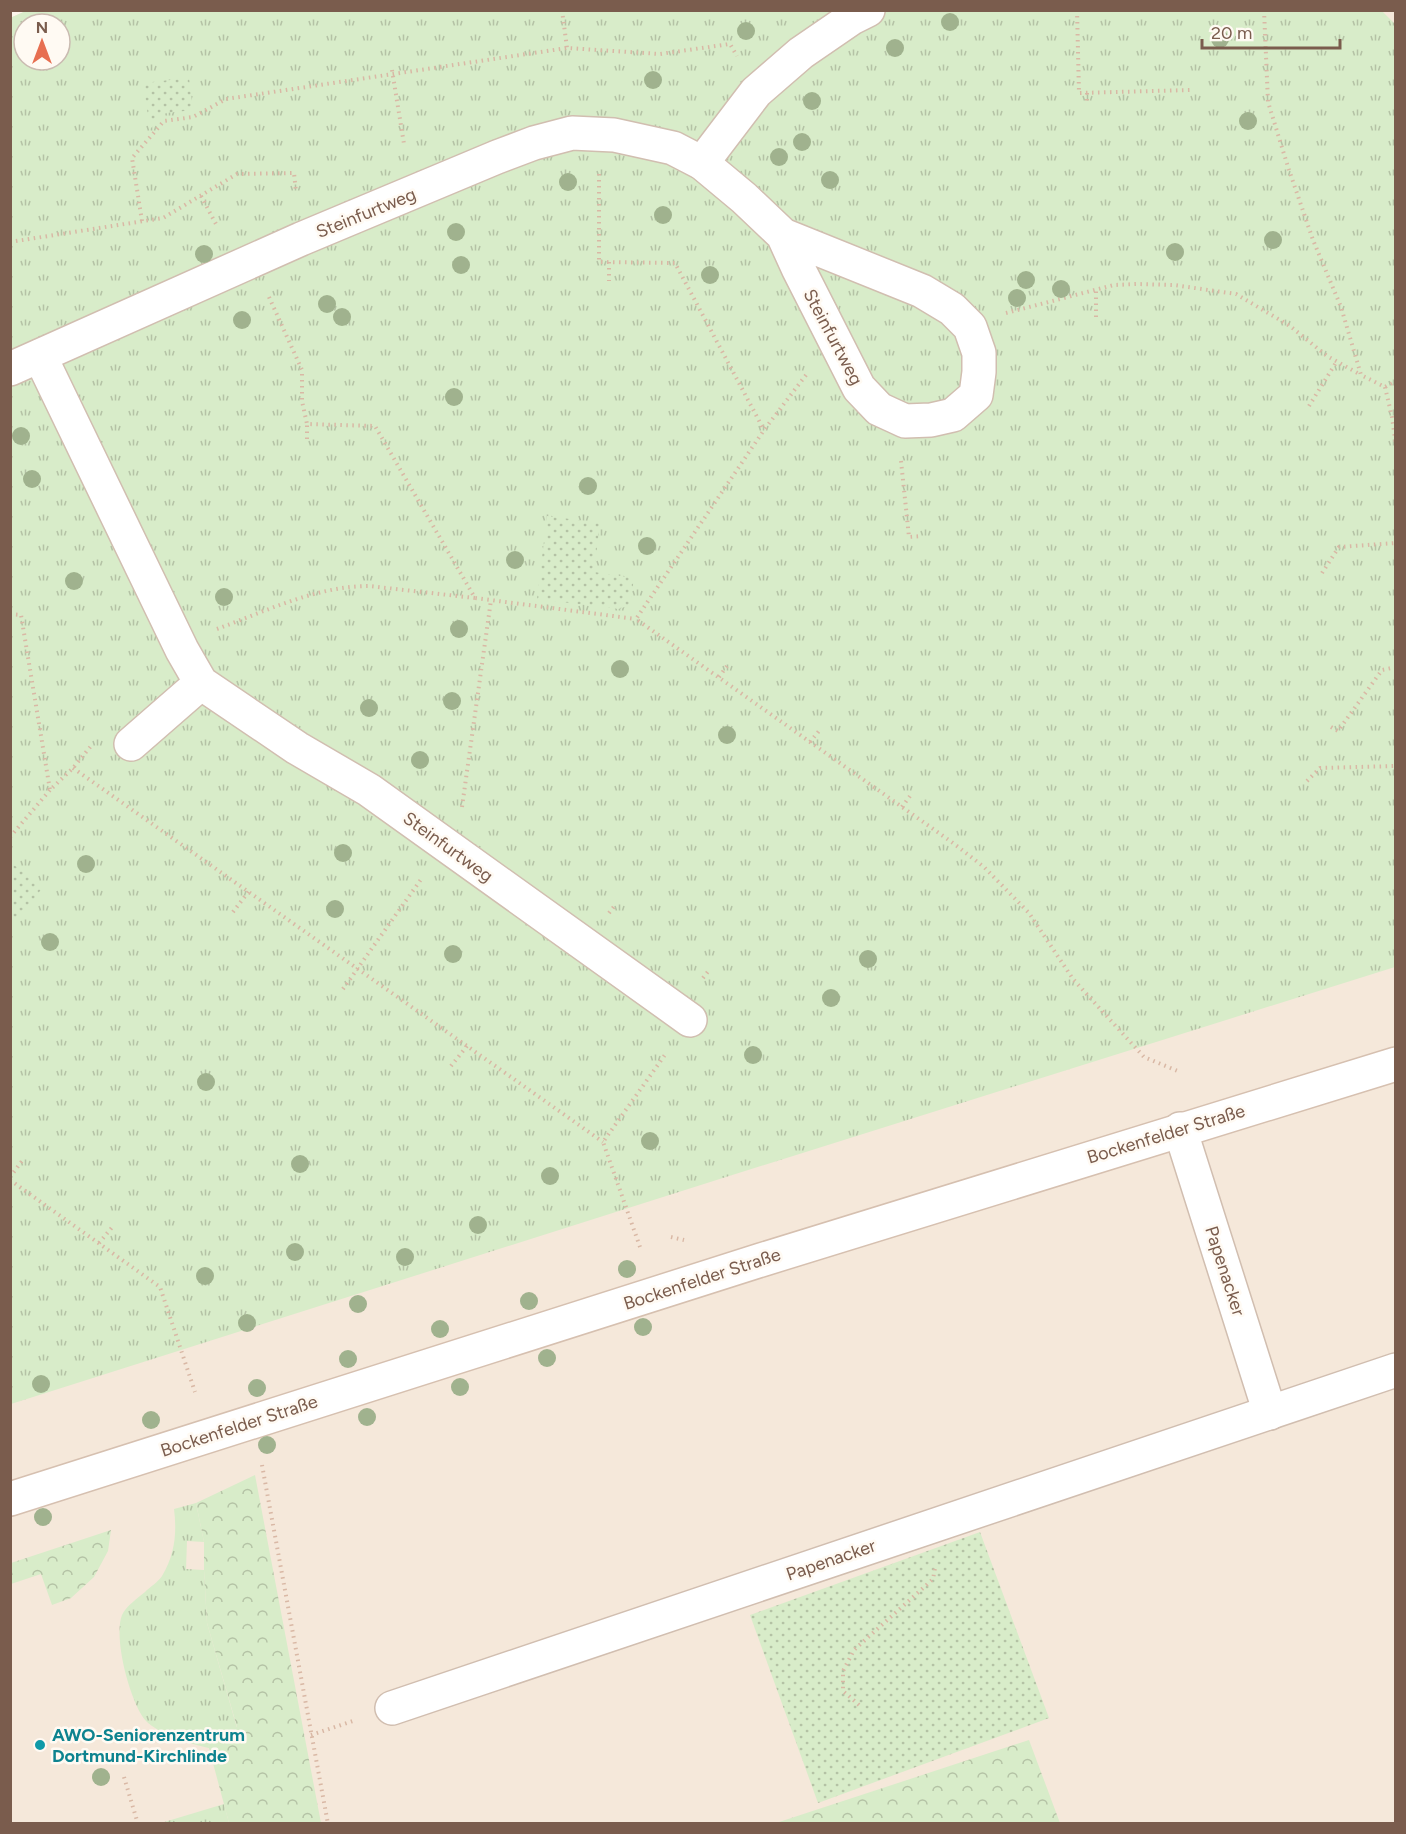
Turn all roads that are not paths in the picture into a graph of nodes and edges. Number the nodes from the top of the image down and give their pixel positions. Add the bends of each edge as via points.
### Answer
1 (867, 10) edge
2 (702, 163) junction
3 (783, 235) junction
4 (25, 362) edge
5 (201, 683) junction
6 (130, 744) dead end
7 (690, 1020) road end
8 (1395, 1064) edge
9 (1180, 1129) junction
10 (1395, 1370) edge
11 (1270, 1413) junction
12 (10, 1499) edge
13 (392, 1708) dead end

1 - 2 street via 801,53 756,92
2 - 3 street, Steinfurtweg
2 - 4 street, Steinfurtweg via 673,148 614,135 572,133 534,143 301,239
3 - 3 street, Steinfurtweg via 859,388 879,409 904,421 931,420 953,415 976,394 979,353 970,327 952,309 922,291
4 - 5 street, Steinfurtweg
5 - 6 street
5 - 7 street, Steinfurtweg via 297,748 369,790
8 - 9 street, Bockenfelder Straße
9 - 11 street, Papenacker
9 - 12 street, Bockenfelder Straße
10 - 11 street, Papenacker
11 - 13 street, Papenacker

